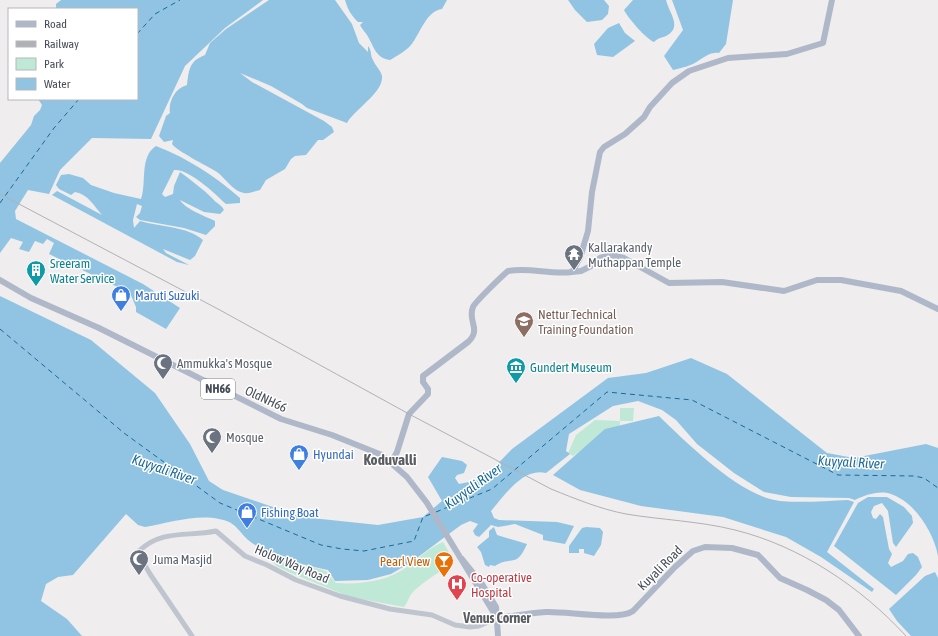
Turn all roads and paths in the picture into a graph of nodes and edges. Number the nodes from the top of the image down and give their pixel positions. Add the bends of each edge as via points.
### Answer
1 (832, 0) edge
2 (572, 272) junction
3 (0, 280) edge
4 (938, 309) edge
5 (391, 463) junction
6 (497, 618) junction
7 (192, 636) edge
8 (498, 636) edge
9 (859, 636) edge

1 - 2 main road via 823,43 787,54 728,58 689,71 672,83 644,117 625,134 604,147 598,159 588,231 580,258
2 - 4 main road via 581,271 600,258 611,255 624,258 669,283 722,282 784,291 817,280 841,280 901,290
2 - 5 main road via 508,270 475,303 471,315 475,330 471,339 423,376 428,394 408,414 397,452
3 - 5 main road, OldNH66 / NH66 via 31,298 99,328 281,419 369,448
5 - 6 main road, OldNH66 / NH66 via 407,477 427,503 460,557 466,561 489,596 497,610
6 - 7 street, Holow Way Road via 479,626 455,625 432,615 390,609 340,596 296,580 245,556 216,531 183,533 157,539 148,543 139,552 150,574
6 - 8 main road, NH66
6 - 9 main road, Kuyali Road via 547,612 627,614 693,551 705,547 722,547 758,555 780,578 830,604

